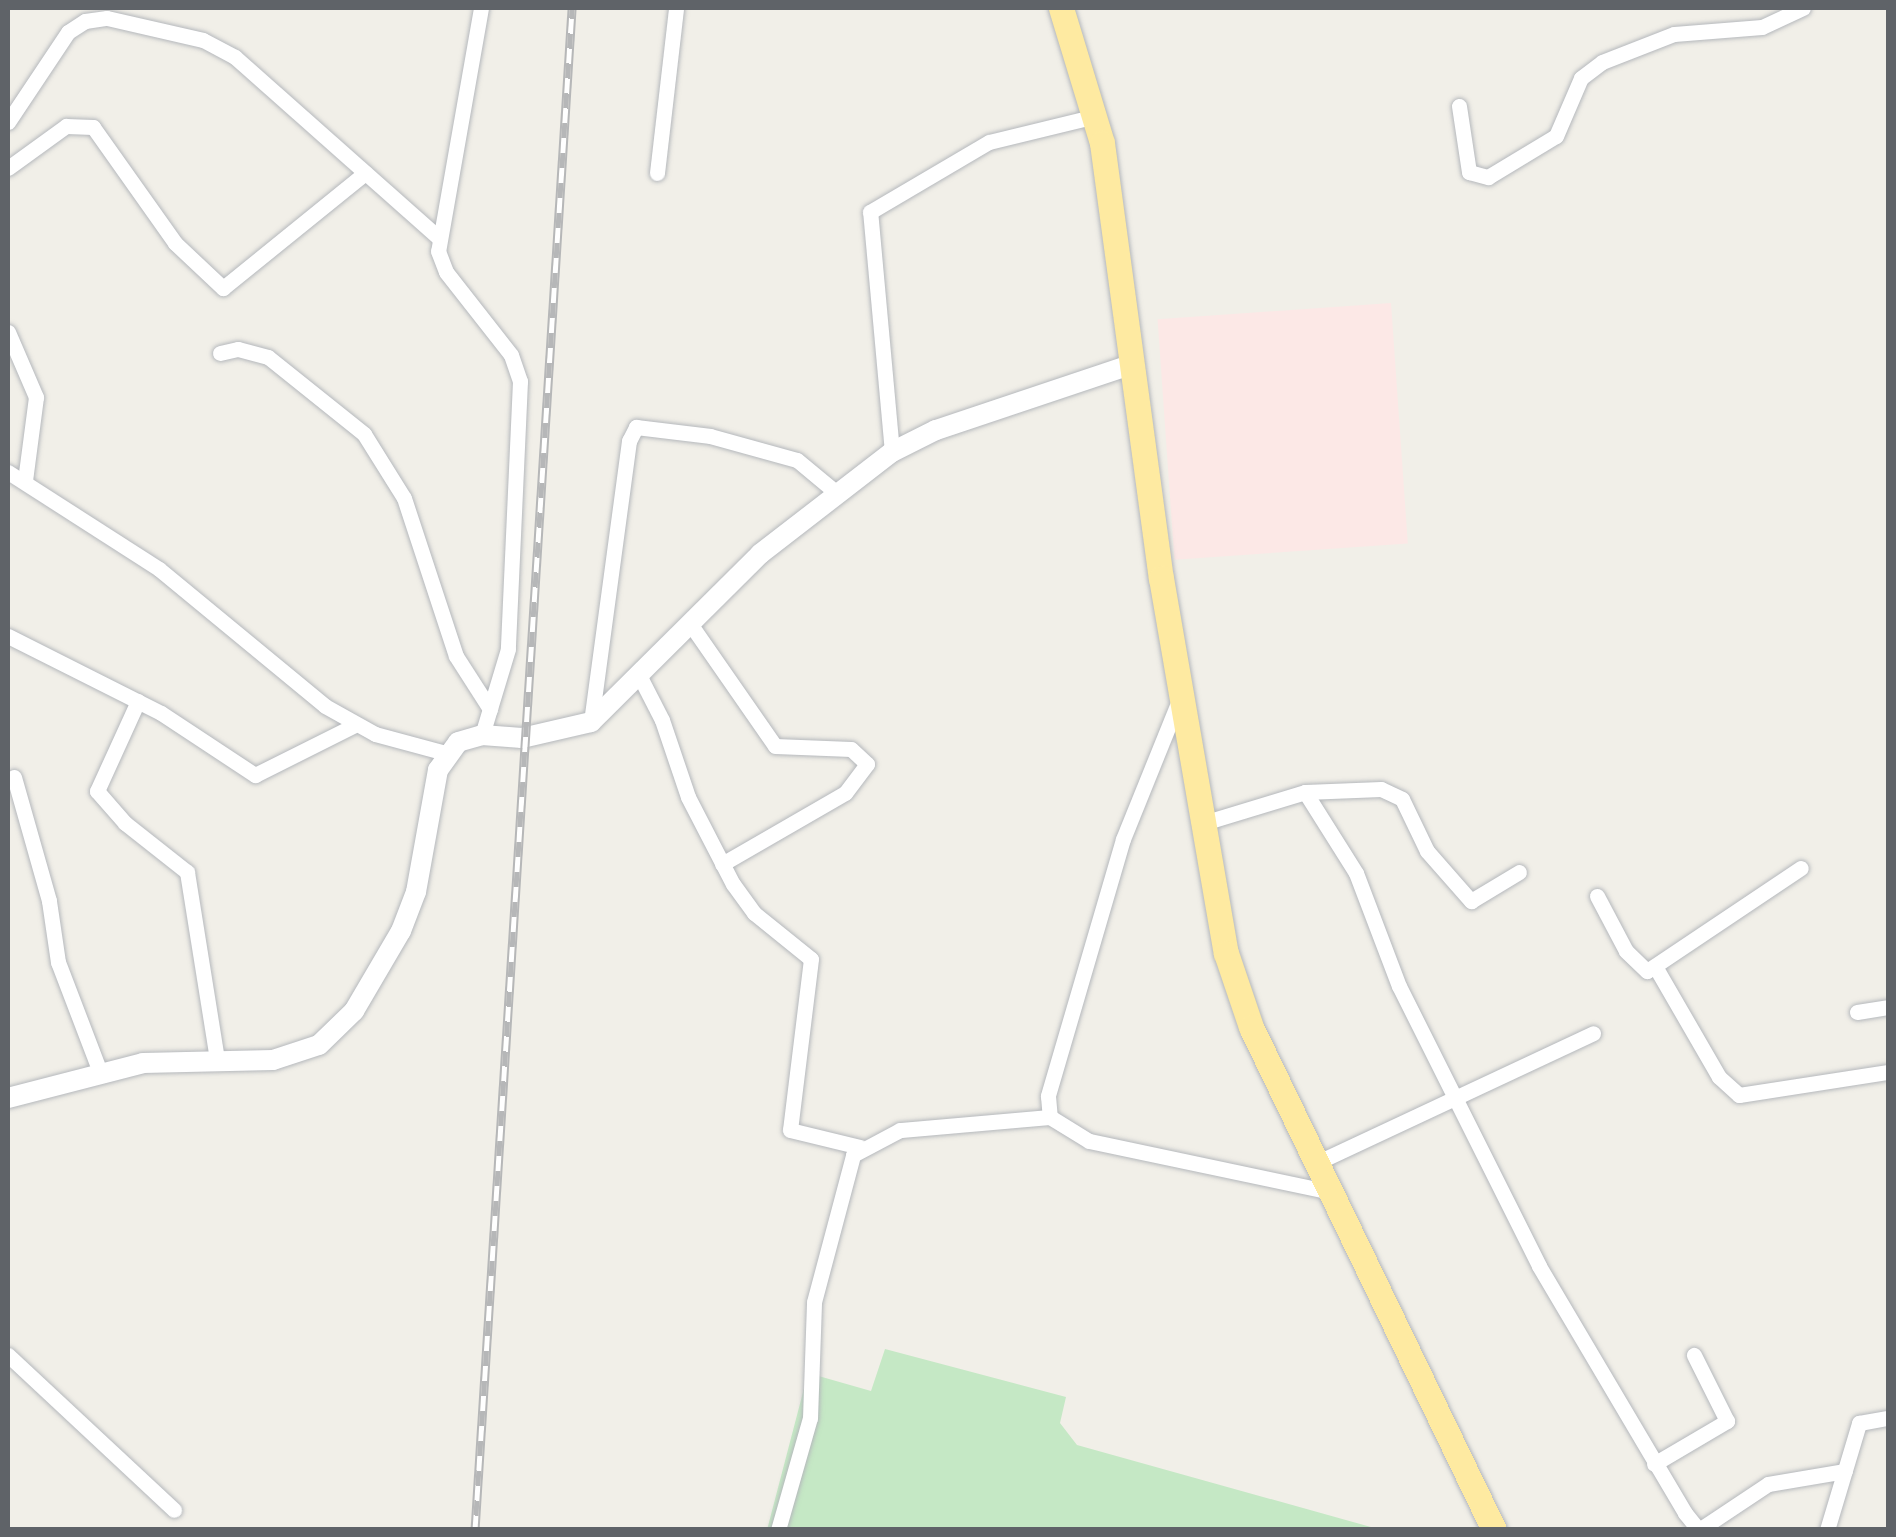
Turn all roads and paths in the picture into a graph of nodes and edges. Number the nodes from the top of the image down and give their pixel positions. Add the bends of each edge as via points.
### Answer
1 (481, 8) edge
2 (676, 8) edge
3 (1061, 8) edge
4 (1803, 8) edge
5 (1460, 106) dead end
6 (1096, 116) junction
7 (8, 122) edge
8 (9, 163) edge
9 (365, 173) junction
10 (657, 173) dead end
11 (439, 238) junction
12 (8, 332) edge
13 (220, 353) dead end
14 (1134, 364) junction
15 (892, 452) junction
16 (8, 472) edge
17 (25, 480) junction
18 (838, 494) junction
19 (691, 625) junction
20 (8, 636) edge
21 (640, 677) junction
22 (1180, 697) junction
23 (138, 701) junction
24 (490, 710) junction
25 (591, 722) junction
26 (355, 724) junction
27 (482, 734) junction
28 (446, 753) junction
29 (14, 777) dead end
30 (1305, 792) junction
31 (1200, 824) junction
32 (722, 864) junction
33 (1801, 868) dead end
34 (1519, 872) dead end
35 (1597, 896) dead end
36 (1656, 968) junction
37 (1888, 1007) edge
38 (1857, 1012) dead end
39 (1593, 1033) dead end
40 (217, 1059) junction
41 (100, 1072) junction
42 (1888, 1072) edge
43 (1455, 1097) junction
44 (8, 1098) edge
45 (1050, 1117) junction
46 (860, 1147) junction
47 (1316, 1163) junction
48 (1331, 1192) junction
49 (8, 1355) edge
50 (1694, 1355) dead end
51 (1888, 1418) edge
52 (1654, 1464) junction
53 (1844, 1471) junction
54 (174, 1510) dead end
55 (778, 1530) edge
56 (1494, 1530) edge
57 (1827, 1530) edge

1 - 11 street
2 - 10 street
3 - 6 highway
4 - 5 street via 1762,27 1674,34 1602,62 1581,78 1556,136 1488,177 1469,172
6 - 14 highway
6 - 15 street via 989,142 870,212
7 - 9 street via 68,32 85,20 107,18 220,48
8 - 9 street via 66,126 93,127 175,243 222,288
9 - 11 street
11 - 24 street via 446,272 511,355 520,380 508,649
12 - 17 street via 36,397
13 - 24 street via 238,349 268,357 364,434 394,478 456,656
14 - 15 street via 936,430
14 - 22 highway
15 - 18 street
16 - 17 street
17 - 26 street via 159,569
18 - 19 street via 760,554
18 - 25 street via 796,460 694,432 644,426 630,432
19 - 21 street
19 - 32 street via 775,746 850,748 868,764 845,794
20 - 23 street
21 - 25 street
21 - 32 street
22 - 31 highway
22 - 45 street via 1124,838 1048,1096
23 - 26 street via 255,775
23 - 40 street via 97,791 111,811 187,872
24 - 27 street
25 - 27 street via 522,738
26 - 28 street
27 - 28 street
28 - 40 street via 413,902 354,1010 319,1045 295,1056
29 - 41 street via 49,901 58,962
30 - 31 street
30 - 34 street via 1396,793 1428,851 1471,901
30 - 43 street via 1356,873 1399,986
31 - 47 highway via 1226,953 1252,1027
32 - 46 street via 754,914 811,959 790,1130
33 - 36 street
35 - 36 street via 1634,964 1647,972
36 - 42 street via 1719,1077 1739,1095
37 - 38 street
39 - 43 street
40 - 41 street
41 - 44 street
43 - 47 street
43 - 52 street via 1539,1266
45 - 46 street via 931,1124
45 - 48 street via 1090,1142
46 - 55 street via 846,1169 816,1288 810,1418
47 - 48 highway
48 - 56 highway
49 - 54 street
50 - 52 street via 1726,1407 1727,1421
51 - 53 street via 1860,1423
52 - 53 street via 1698,1530 1768,1484
53 - 57 street

